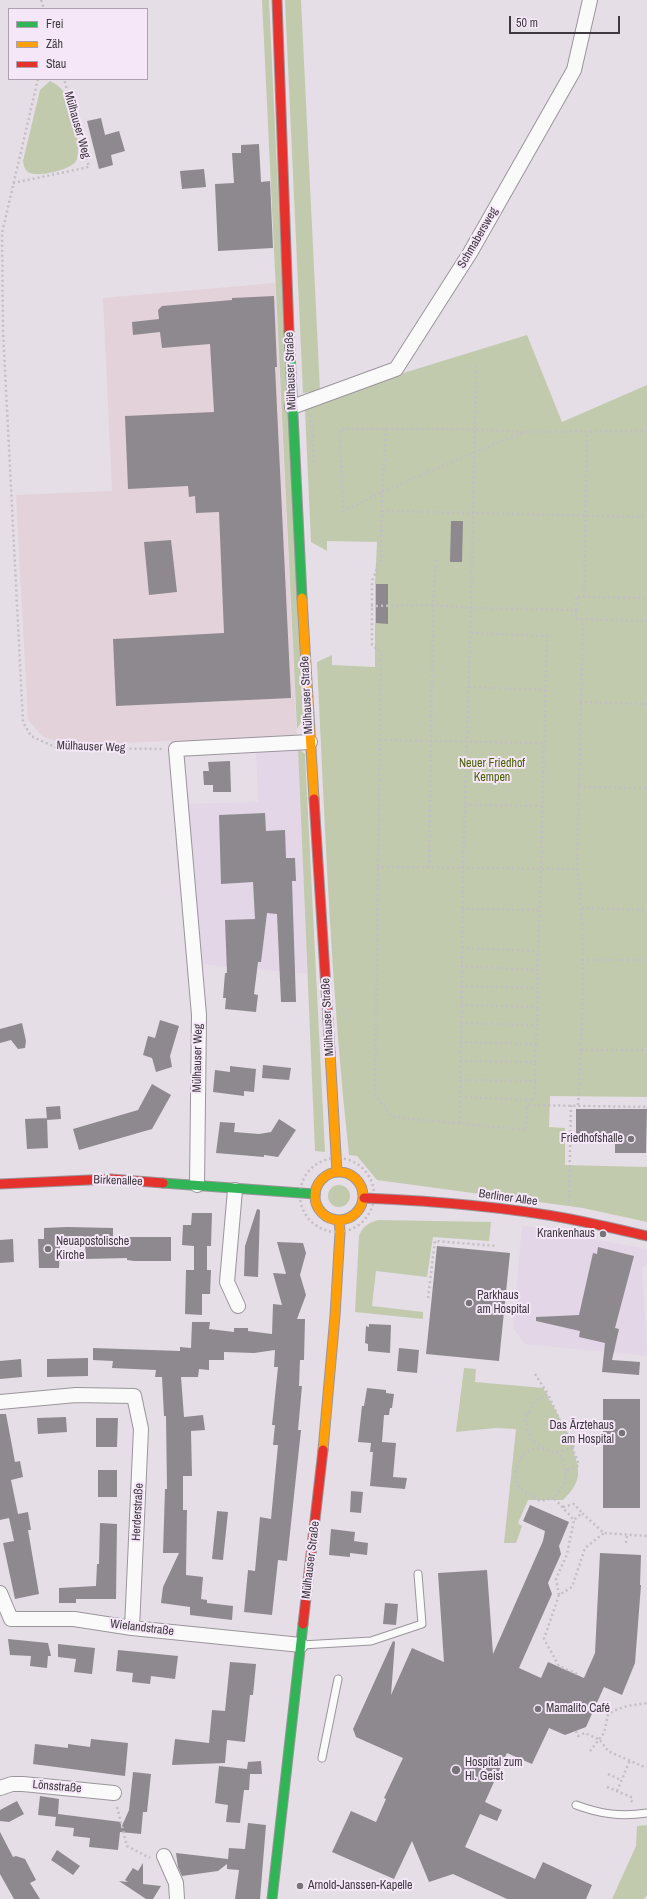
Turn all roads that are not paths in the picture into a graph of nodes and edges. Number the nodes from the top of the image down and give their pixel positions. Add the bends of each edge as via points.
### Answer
1 (276, 0) edge
2 (590, 0) edge
3 (292, 407) junction
4 (310, 742) junction
5 (176, 749) joint
6 (337, 1172) junction
7 (0, 1184) edge
8 (197, 1185) junction
9 (235, 1190) junction
10 (315, 1194) junction
11 (364, 1198) junction
12 (339, 1220) junction
13 (647, 1236) edge
14 (238, 1306) dead end
15 (0, 1402) edge
16 (418, 1574) dead end
17 (0, 1593) edge
18 (132, 1628) junction
19 (302, 1645) junction
20 (338, 1679) dead end
21 (322, 1758) dead end
22 (0, 1788) edge
23 (114, 1793) road end
24 (576, 1805) dead end
25 (644, 1813) edge
26 (164, 1856) road end
27 (178, 1899) edge
28 (272, 1899) edge

1 - 3 street, Mülhauser Straße
2 - 3 street, Schmabersweg via 574,70 470,253 396,369
3 - 4 street, Mülhauser Straße
4 - 5 street, Mülhauser Straße
4 - 6 street, Mülhauser Straße
5 - 8 street, Mülhauser Weg via 199,1015
6 - 10 street via 322,1179
6 - 11 street via 344,1172 356,1179
7 - 8 street, Birkenallee via 110,1179
8 - 9 street, Birkenallee
9 - 10 street, Birkenallee
9 - 14 street via 227,1282
10 - 12 street via 324,1215
11 - 12 street via 353,1216
11 - 13 street, Berliner Allee via 417,1200 502,1209 569,1218
12 - 19 street, Mülhauser Straße via 336,1322
15 - 18 street, Herderstraße via 76,1395 134,1396 142,1429
16 - 19 lane via 422,1624 371,1641
17 - 18 street, Wielandstraße via 11,1619 74,1619
18 - 19 street, Wielandstraße
19 - 28 street, Mülhauser Straße via 287,1754
20 - 21 lane
22 - 23 street, Lönsstraße via 23,1784
24 - 25 lane via 611,1815
26 - 27 street via 176,1883

